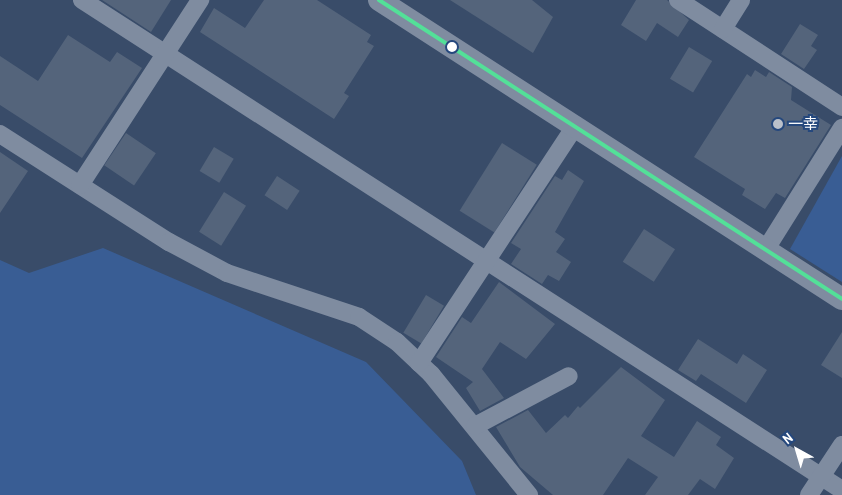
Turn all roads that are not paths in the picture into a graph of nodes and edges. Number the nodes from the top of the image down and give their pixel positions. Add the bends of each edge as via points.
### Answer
1 (82, 0) edge
2 (200, 0) edge
3 (379, 0) edge
4 (678, 0) edge
5 (742, 0) edge
6 (722, 29) junction
7 (164, 54) junction
8 (842, 107) edge
9 (576, 125) junction
10 (842, 128) edge
11 (0, 134) edge
12 (80, 185) junction
13 (766, 249) junction
14 (487, 261) junction
15 (842, 299) edge
16 (420, 363) junction
17 (569, 376) dead end
18 (475, 426) junction
19 (842, 445) edge
20 (820, 478) junction
21 (842, 490) edge
22 (529, 495) edge
23 (809, 495) edge

1 - 7 street
2 - 7 street
3 - 9 street
4 - 6 street
5 - 6 street
6 - 8 street
7 - 12 street
7 - 14 street
9 - 13 street
9 - 14 street
10 - 13 street
11 - 12 street
12 - 16 street via 227,273 358,317
13 - 15 street
14 - 16 street
14 - 20 street
16 - 18 street
17 - 18 street
18 - 22 street
19 - 20 street
20 - 21 street
20 - 23 street

